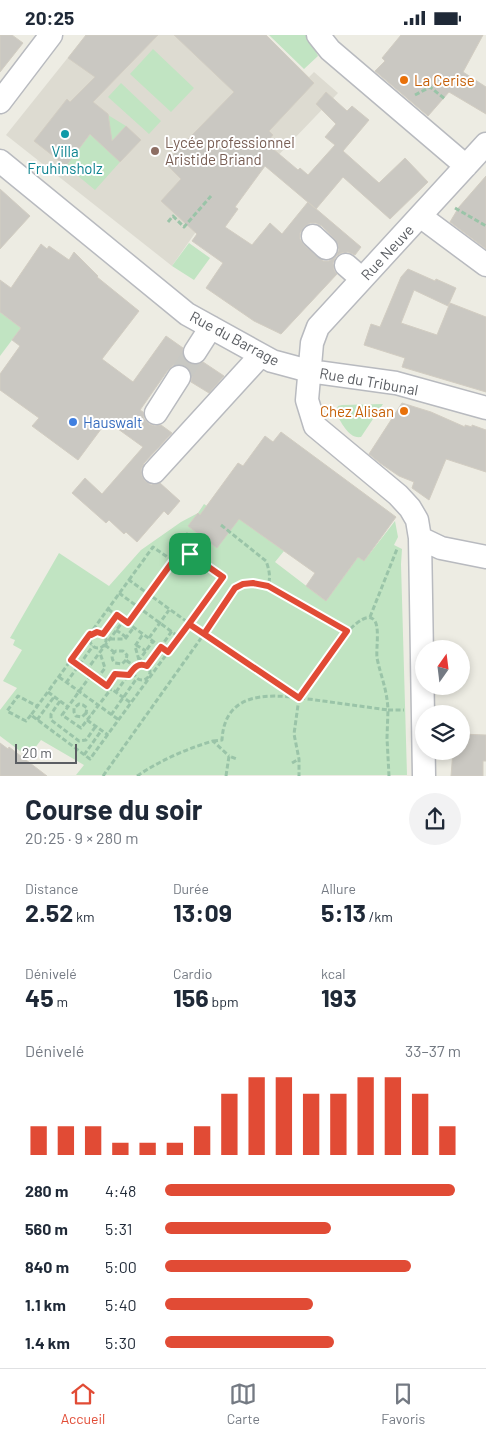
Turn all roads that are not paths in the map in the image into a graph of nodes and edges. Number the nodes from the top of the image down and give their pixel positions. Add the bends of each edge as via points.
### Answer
1 (51, 35) edge
2 (324, 42) edge
3 (0, 102) edge
4 (486, 144) edge
5 (0, 161) edge
6 (466, 166) junction
7 (420, 216) junction
8 (486, 265) edge
9 (211, 327) junction
10 (195, 352) tunnel mouth
11 (261, 355) junction
12 (309, 371) junction
13 (179, 377) tunnel mouth
14 (486, 408) edge
15 (156, 413) dead end
16 (154, 473) dead end
17 (420, 538) junction
18 (486, 557) edge
19 (424, 775) edge

1 - 3 street
2 - 6 street
4 - 6 street, Rue Neuve
5 - 9 street, Rue du Barrage via 187,314
6 - 7 street, Rue Neuve
7 - 8 street
7 - 12 street, Rue Neuve via 354,272 318,327 312,343
9 - 10 street
9 - 11 street, Rue du Barrage
11 - 12 street, Rue du Barrage
11 - 16 street
12 - 14 street, Rue du Tribunal via 396,383
12 - 17 street via 307,400 315,426 398,495 417,520
13 - 15 street
17 - 18 street via 441,548
17 - 19 street

